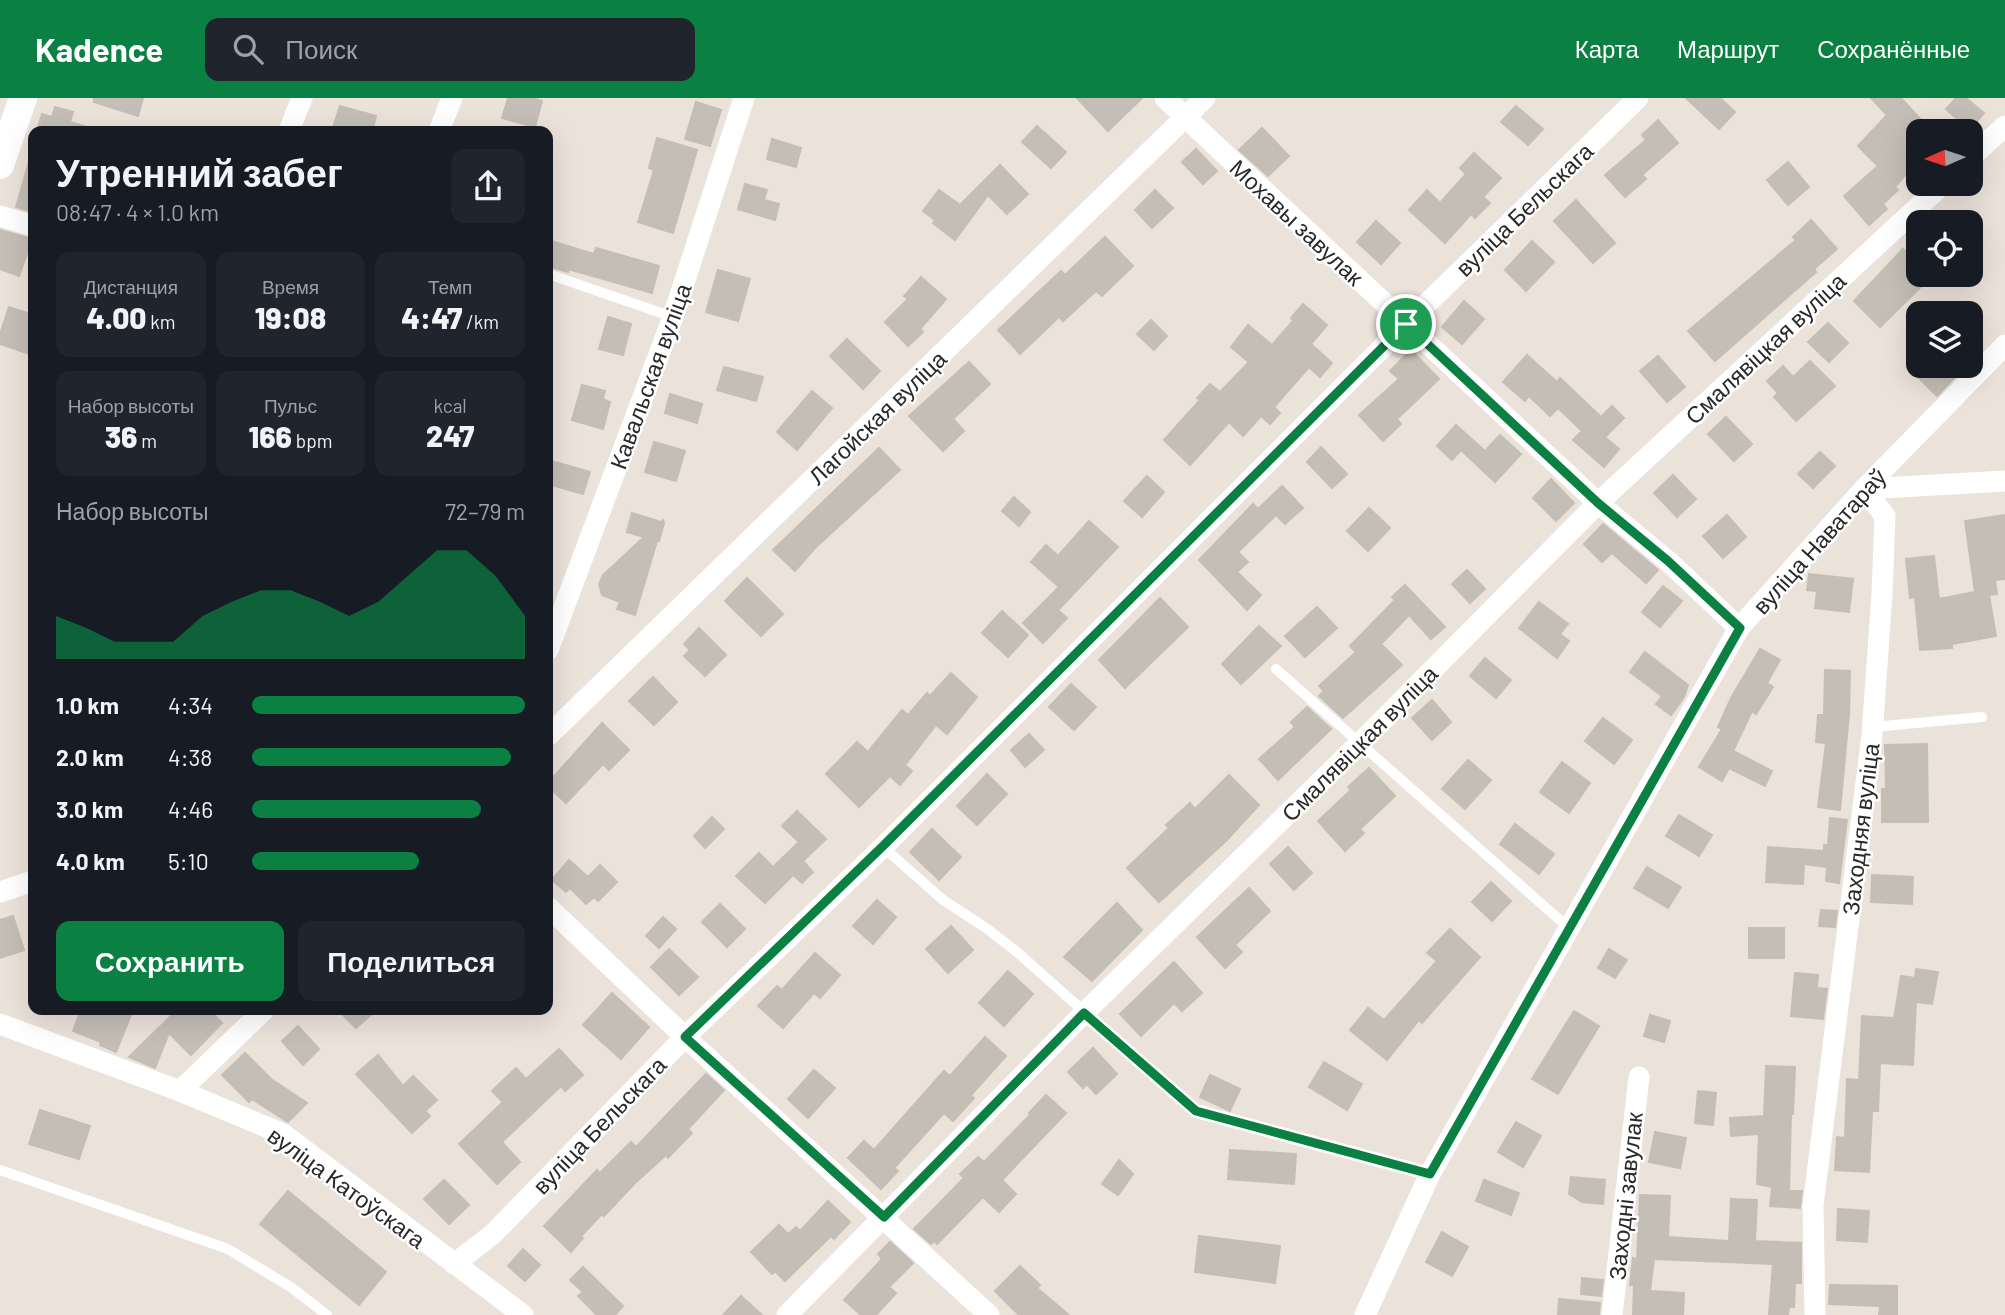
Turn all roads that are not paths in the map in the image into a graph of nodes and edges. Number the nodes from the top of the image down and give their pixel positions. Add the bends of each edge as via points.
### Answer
1 (23, 98) edge
2 (302, 98) edge
3 (452, 98) edge
4 (744, 98) edge
5 (1165, 98) edge
6 (1205, 98) edge
7 (1638, 98) edge
8 (1185, 117) junction
9 (291, 126) edge
10 (441, 126) edge
11 (2005, 126) edge
12 (1983, 146) edge
13 (0, 165) edge
14 (1930, 196) edge
15 (0, 216) edge
16 (28, 224) edge
17 (553, 276) edge
18 (673, 317) junction
19 (1406, 324) junction
20 (2005, 345) edge
21 (2005, 481) edge
22 (1864, 489) junction
23 (1598, 503) junction
24 (1740, 628) junction
25 (553, 637) edge
26 (1276, 669) dead end
27 (584, 701) junction
28 (553, 711) edge
29 (1982, 717) dead end
30 (1873, 727) junction
31 (553, 731) edge
32 (1361, 742) junction
33 (883, 846) junction
34 (28, 883) edge
35 (0, 892) edge
36 (553, 912) edge
37 (1570, 929) junction
38 (1084, 1013) junction
39 (259, 1015) edge
40 (0, 1024) edge
41 (685, 1037) junction
42 (1639, 1077) dead end
43 (180, 1091) junction
44 (0, 1170) edge
45 (1430, 1174) junction
46 (884, 1217) junction
47 (454, 1264) junction
48 (327, 1315) edge
49 (523, 1315) edge
50 (787, 1315) edge
51 (989, 1315) edge
52 (1365, 1315) edge
53 (1612, 1315) edge
54 (1815, 1315) edge

1 - 13 main road
2 - 9 street
3 - 10 street
4 - 18 street, Кавальская вуліца
5 - 8 street, Мохавы завулак
6 - 8 street, Лагойская вуліца
7 - 19 street, вуліца Бельскага
8 - 19 street, Мохавы завулак
8 - 27 street, Лагойская вуліца
11 - 12 street
14 - 23 street, Смалявіцкая вуліца
15 - 16 street
17 - 18 lane
18 - 25 street, Кавальская вуліца
19 - 23 street, Мохавы завулак
19 - 33 street, вуліца Бельскага
20 - 22 street, вуліца Наватараў
21 - 22 street
22 - 24 street, вуліца Наватараў
22 - 30 street, Заходняя вуліца via 1885,516
23 - 24 street, Мохавы завулак
23 - 32 street, Смалявіцкая вуліца
24 - 37 street, вуліца Наватараў
26 - 32 lane
27 - 28 street
27 - 31 street, Лагойская вуліца
29 - 30 lane
30 - 54 street, Заходняя вуліца via 1812,1206
32 - 37 lane
32 - 38 street, Смалявіцкая вуліца
33 - 38 lane via 943,900 1017,952
33 - 41 street, вуліца Бельскага
34 - 35 street
36 - 41 street
37 - 45 street, вуліца Наватараў
38 - 45 lane via 1196,1111
38 - 46 street, Смалявіцкая вуліца
39 - 43 street
40 - 43 street, вуліца Катоўскага
41 - 46 street
41 - 47 street, вуліца Бельскага via 493,1234
42 - 53 street, Заходні завулак
43 - 47 street, вуліца Катоўскага via 283,1134
44 - 48 lane via 228,1249
45 - 52 street, вуліца Наватараў
46 - 50 street, Смалявіцкая вуліца
46 - 51 street
47 - 49 street, вуліца Катоўскага

